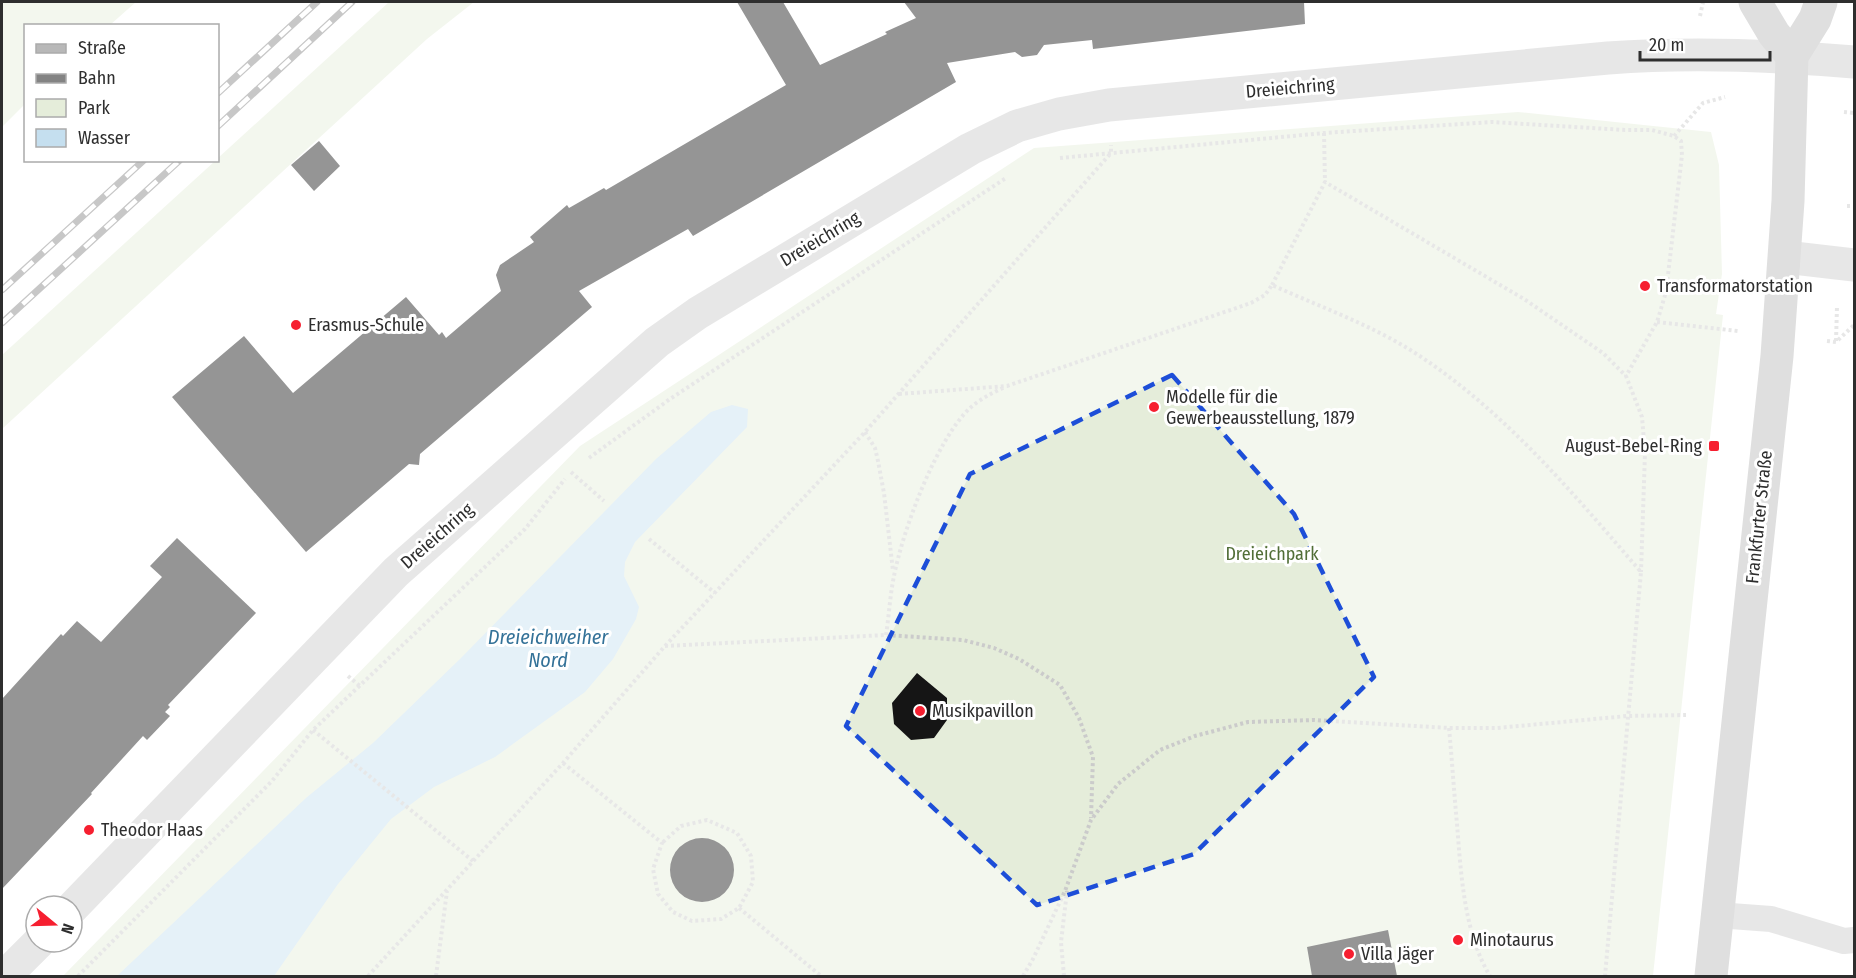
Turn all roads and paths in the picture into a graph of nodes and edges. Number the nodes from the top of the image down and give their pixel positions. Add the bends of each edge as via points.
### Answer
1 (1702, 2) edge
2 (1755, 2) edge
3 (1821, 2) edge
4 (1699, 20) dead end
5 (1792, 56) junction
6 (1854, 62) edge
7 (1725, 98) dead end
8 (1844, 112) dead end
9 (1854, 113) edge
10 (1324, 133) junction
11 (1674, 136) junction
12 (1111, 153) junction
13 (1056, 158) dead end
14 (1007, 178) dead end
15 (1325, 182) junction
16 (1847, 206) dead end
17 (1854, 206) edge
18 (1785, 257) junction
19 (1854, 265) edge
20 (1272, 285) junction
21 (1838, 307) dead end
22 (1657, 322) junction
23 (1854, 325) edge
24 (1738, 331) dead end
25 (1827, 341) dead end
26 (1836, 342) junction
27 (1626, 376) junction
28 (1007, 386) junction
29 (899, 394) junction
30 (865, 432) junction
31 (571, 472) junction
32 (604, 501) dead end
33 (649, 539) dead end
34 (1641, 572) junction
35 (894, 575) junction
36 (715, 593) junction
37 (886, 635) junction
38 (665, 646) junction
39 (1686, 715) dead end
40 (1627, 716) junction
41 (1449, 728) junction
42 (313, 730) junction
43 (563, 763) junction
44 (1091, 820) junction
45 (662, 843) junction
46 (473, 861) junction
47 (447, 890) junction
48 (84, 896) edge
49 (738, 908) junction
50 (1717, 915) junction
51 (1854, 940) edge
52 (27, 954) edge
53 (5, 976) edge
54 (78, 976) edge
55 (368, 976) edge
56 (435, 976) edge
57 (821, 976) edge
58 (1023, 976) edge
59 (1064, 976) edge
60 (1490, 976) edge
61 (1605, 976) edge
62 (1711, 976) edge

1 - 4 path
2 - 5 main road
3 - 5 main road, Frankfurter Straße
5 - 6 street
5 - 18 main road, Frankfurter Straße
5 - 48 street, Dreieichring via 1618,57 1109,105 1017,126 970,149 698,313 657,342 396,572
7 - 11 path via 1703,103
8 - 9 path
10 - 11 path via 1492,122 1652,130
10 - 12 path
10 - 15 path
11 - 22 path via 1681,141 1682,155 1666,292
12 - 13 path
12 - 29 path
14 - 31 path via 670,399
15 - 20 path
15 - 27 path via 1524,298 1603,353
16 - 17 path
18 - 19 street
18 - 50 main road, Frankfurter Straße
20 - 28 path via 1265,296 1251,303
20 - 34 path via 1410,350 1461,384 1516,432
21 - 26 path
22 - 24 path
22 - 27 path
23 - 26 path
25 - 26 path
27 - 34 path via 1642,417 1646,453
28 - 29 path
28 - 35 path via 982,398 948,434 908,526
29 - 30 path
30 - 35 path via 878,461
30 - 36 path
31 - 32 path
31 - 42 path via 525,529
33 - 36 path
34 - 40 path
35 - 37 path
36 - 38 path
37 - 38 path
37 - 44 path via 963,640 994,648 1060,685 1079,718 1093,757
38 - 43 path
39 - 40 path
40 - 41 path via 1497,728
40 - 61 path
41 - 44 path via 1314,720 1248,722 1216,730 1160,750 1118,784
41 - 60 path via 1466,900 1472,933
42 - 46 path
42 - 54 path via 272,781
43 - 45 path
43 - 46 path
44 - 58 path via 1065,891
44 - 59 path via 1067,888 1061,942
45 - 49 path via 652,869 658,894 673,912 692,921 721,919
45 - 49 path via 681,826 707,820 737,833 751,856 753,882
46 - 47 path
47 - 55 path
47 - 56 path
49 - 57 path
50 - 51 lane via 1771,919 1844,941
50 - 62 main road, Frankfurter Straße
52 - 53 street

